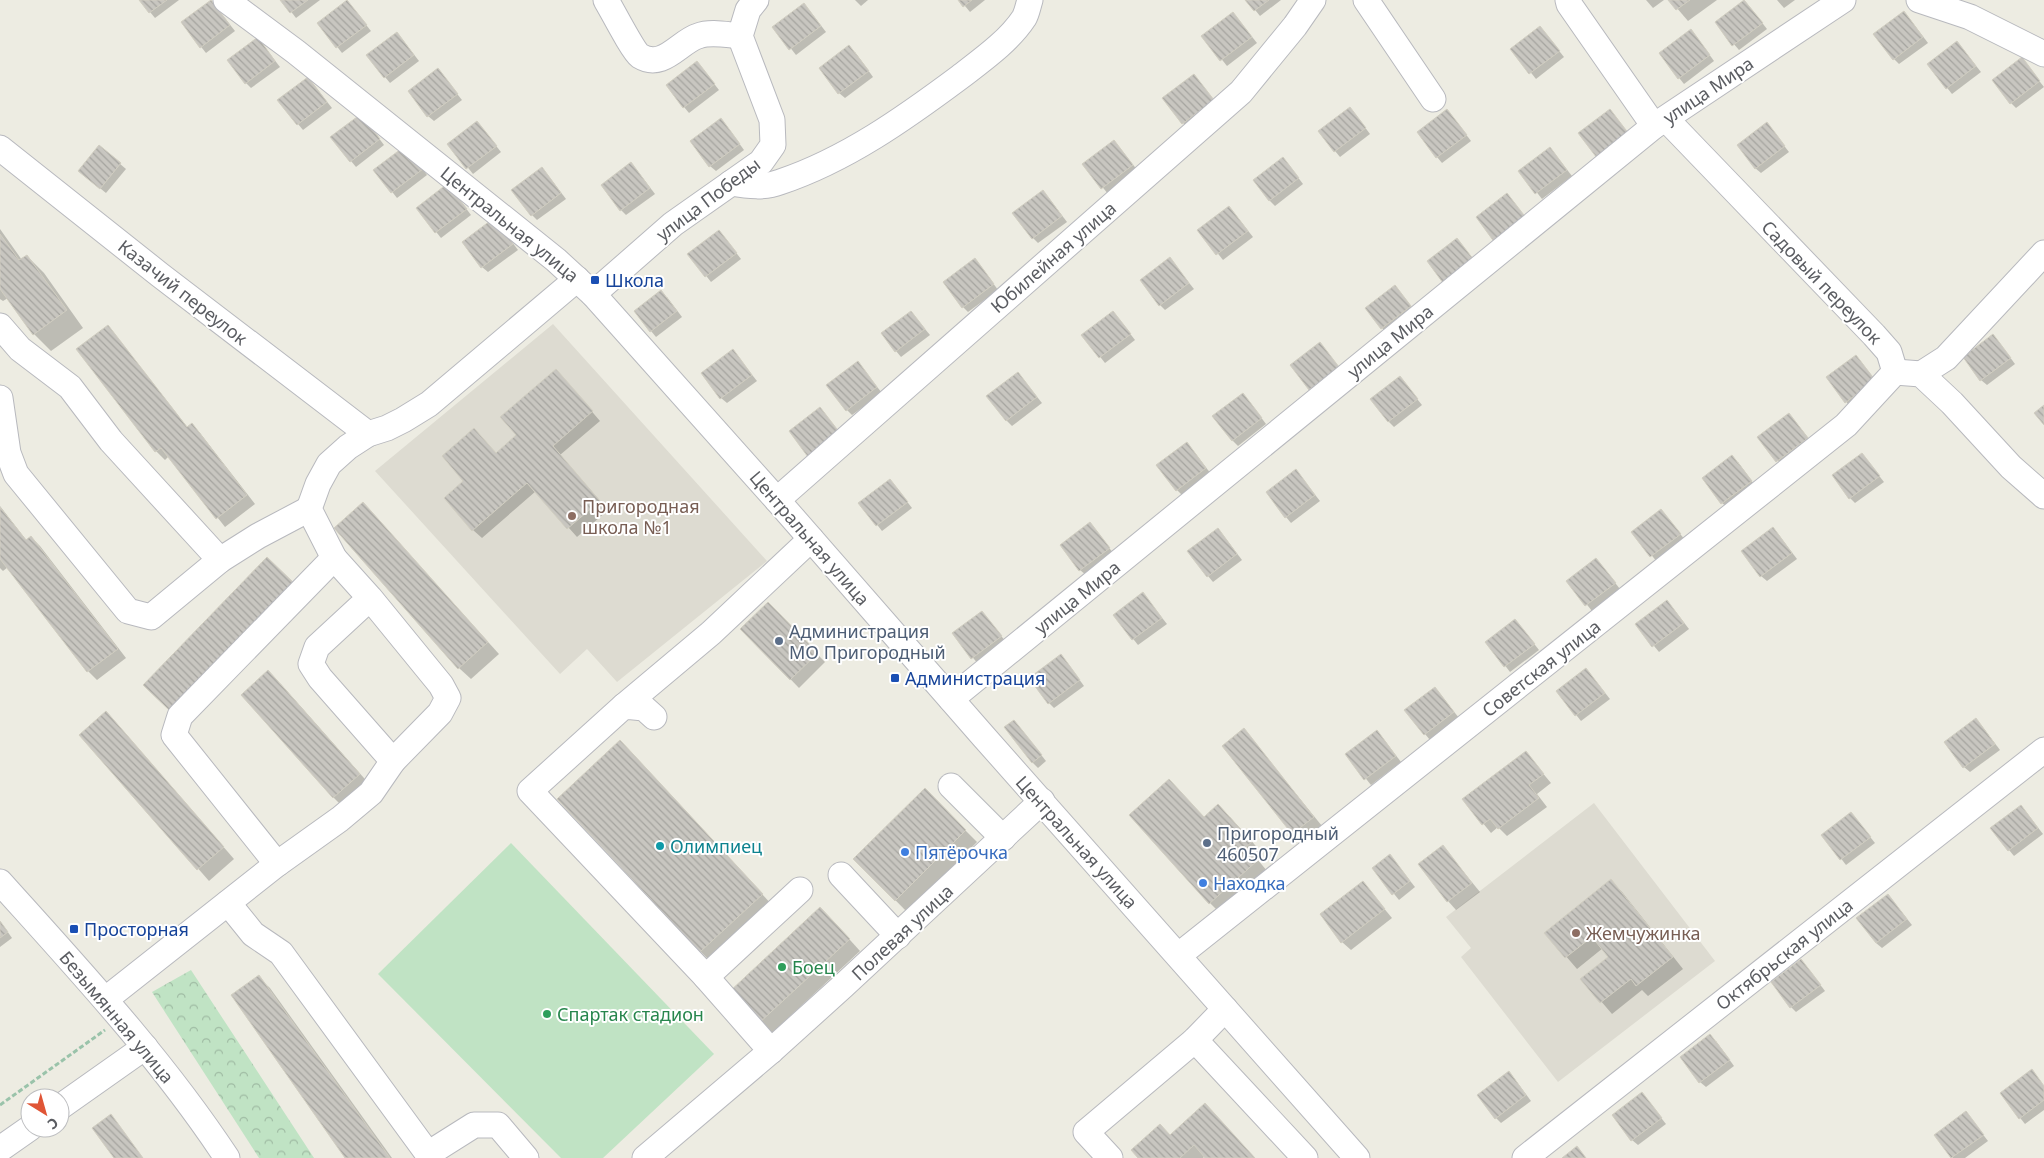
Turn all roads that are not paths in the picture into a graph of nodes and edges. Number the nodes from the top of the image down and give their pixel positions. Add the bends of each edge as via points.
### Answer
1 (226, 0) edge
2 (606, 0) edge
3 (756, 0) edge
4 (1030, 0) edge
5 (1313, 0) edge
6 (1366, 0) edge
7 (1568, 0) edge
8 (1843, 0) edge
9 (1920, 0) edge
10 (740, 36) junction
11 (2044, 54) edge
12 (1433, 100) dead end
13 (1660, 122) junction
14 (0, 148) edge
15 (731, 184) junction
16 (2044, 253) edge
17 (585, 286) junction
18 (0, 326) edge
19 (1895, 372) junction
20 (1921, 374) junction
21 (0, 398) edge
22 (368, 434) junction
23 (2044, 496) edge
24 (777, 500) junction
25 (309, 509) junction
26 (811, 540) junction
27 (334, 558) junction
28 (220, 560) junction
29 (370, 598) junction
30 (624, 706) junction
31 (954, 715) junction
32 (654, 717) dead end
33 (2044, 750) edge
34 (393, 761) junction
35 (951, 786) dead end
36 (1042, 801) junction
37 (1003, 838) junction
38 (276, 864) junction
39 (841, 875) dead end
40 (0, 882) edge
41 (800, 890) dead end
42 (228, 903) junction
43 (898, 936) junction
44 (1178, 955) junction
45 (706, 977) junction
46 (106, 999) junction
47 (1226, 1009) junction
48 (1195, 1040) junction
49 (145, 1047) junction
50 (771, 1051) junction
51 (70, 1100) edge
52 (20, 1135) edge
53 (0, 1149) edge
54 (7, 1158) edge
55 (226, 1158) edge
56 (526, 1158) edge
57 (645, 1158) edge
58 (1110, 1158) edge
59 (1305, 1158) edge
60 (1357, 1158) edge
61 (1524, 1158) edge

1 - 17 street, Центральная улица via 304,58
2 - 10 street via 639,55 652,60 670,55 698,36 711,33
3 - 10 street via 748,10
4 - 15 street via 1016,29 978,63 872,137 820,166 778,183
5 - 24 street, Юбилейная улица via 1241,92
6 - 12 street
7 - 13 street, Садовый переулок
8 - 13 street, улица Мира
9 - 11 street via 1970,18
10 - 15 street, улица Победы via 772,120 773,145 761,162
13 - 19 street, Садовый переулок via 1874,334 1889,352
13 - 31 street, улица Мира
14 - 22 street, Казачий переулок
15 - 17 street, улица Победы
16 - 20 street via 1946,358
17 - 22 street, улица Победы via 429,404 395,424
17 - 24 street, Центральная улица
18 - 28 street via 20,349 70,388 111,441
19 - 20 street
19 - 44 street, Советская улица via 1846,425
20 - 23 street via 2011,467
21 - 28 street via 8,453 16,474 128,611 151,617
22 - 25 street, улица Победы via 329,464
24 - 26 street, Центральная улица
25 - 27 street
25 - 28 street
26 - 30 street via 711,633
26 - 31 street, Центральная улица
27 - 29 street
27 - 38 street via 180,716 174,735
29 - 34 street via 448,698 440,713
29 - 34 street via 317,647 311,664
30 - 32 street via 644,708
30 - 45 street via 530,791
31 - 36 street, Центральная улица
33 - 61 street, Октябрьская улица
34 - 38 street via 372,793
35 - 37 street
36 - 37 street, Полевая улица
36 - 44 street, Центральная улица
37 - 43 street, Полевая улица
38 - 42 street
39 - 43 street
40 - 46 street, Безымянная улица
41 - 45 street
42 - 46 street
42 - 56 street via 253,934 281,953 428,1154 474,1125 498,1125
43 - 50 street, Полевая улица
44 - 47 street, Центральная улица
45 - 50 street
46 - 49 street, Безымянная улица
47 - 48 street
47 - 60 street, Центральная улица
48 - 58 street via 1086,1132
48 - 59 street
49 - 51 street
49 - 55 street, Безымянная улица
50 - 57 street, Полевая улица
52 - 53 street
53 - 54 street

